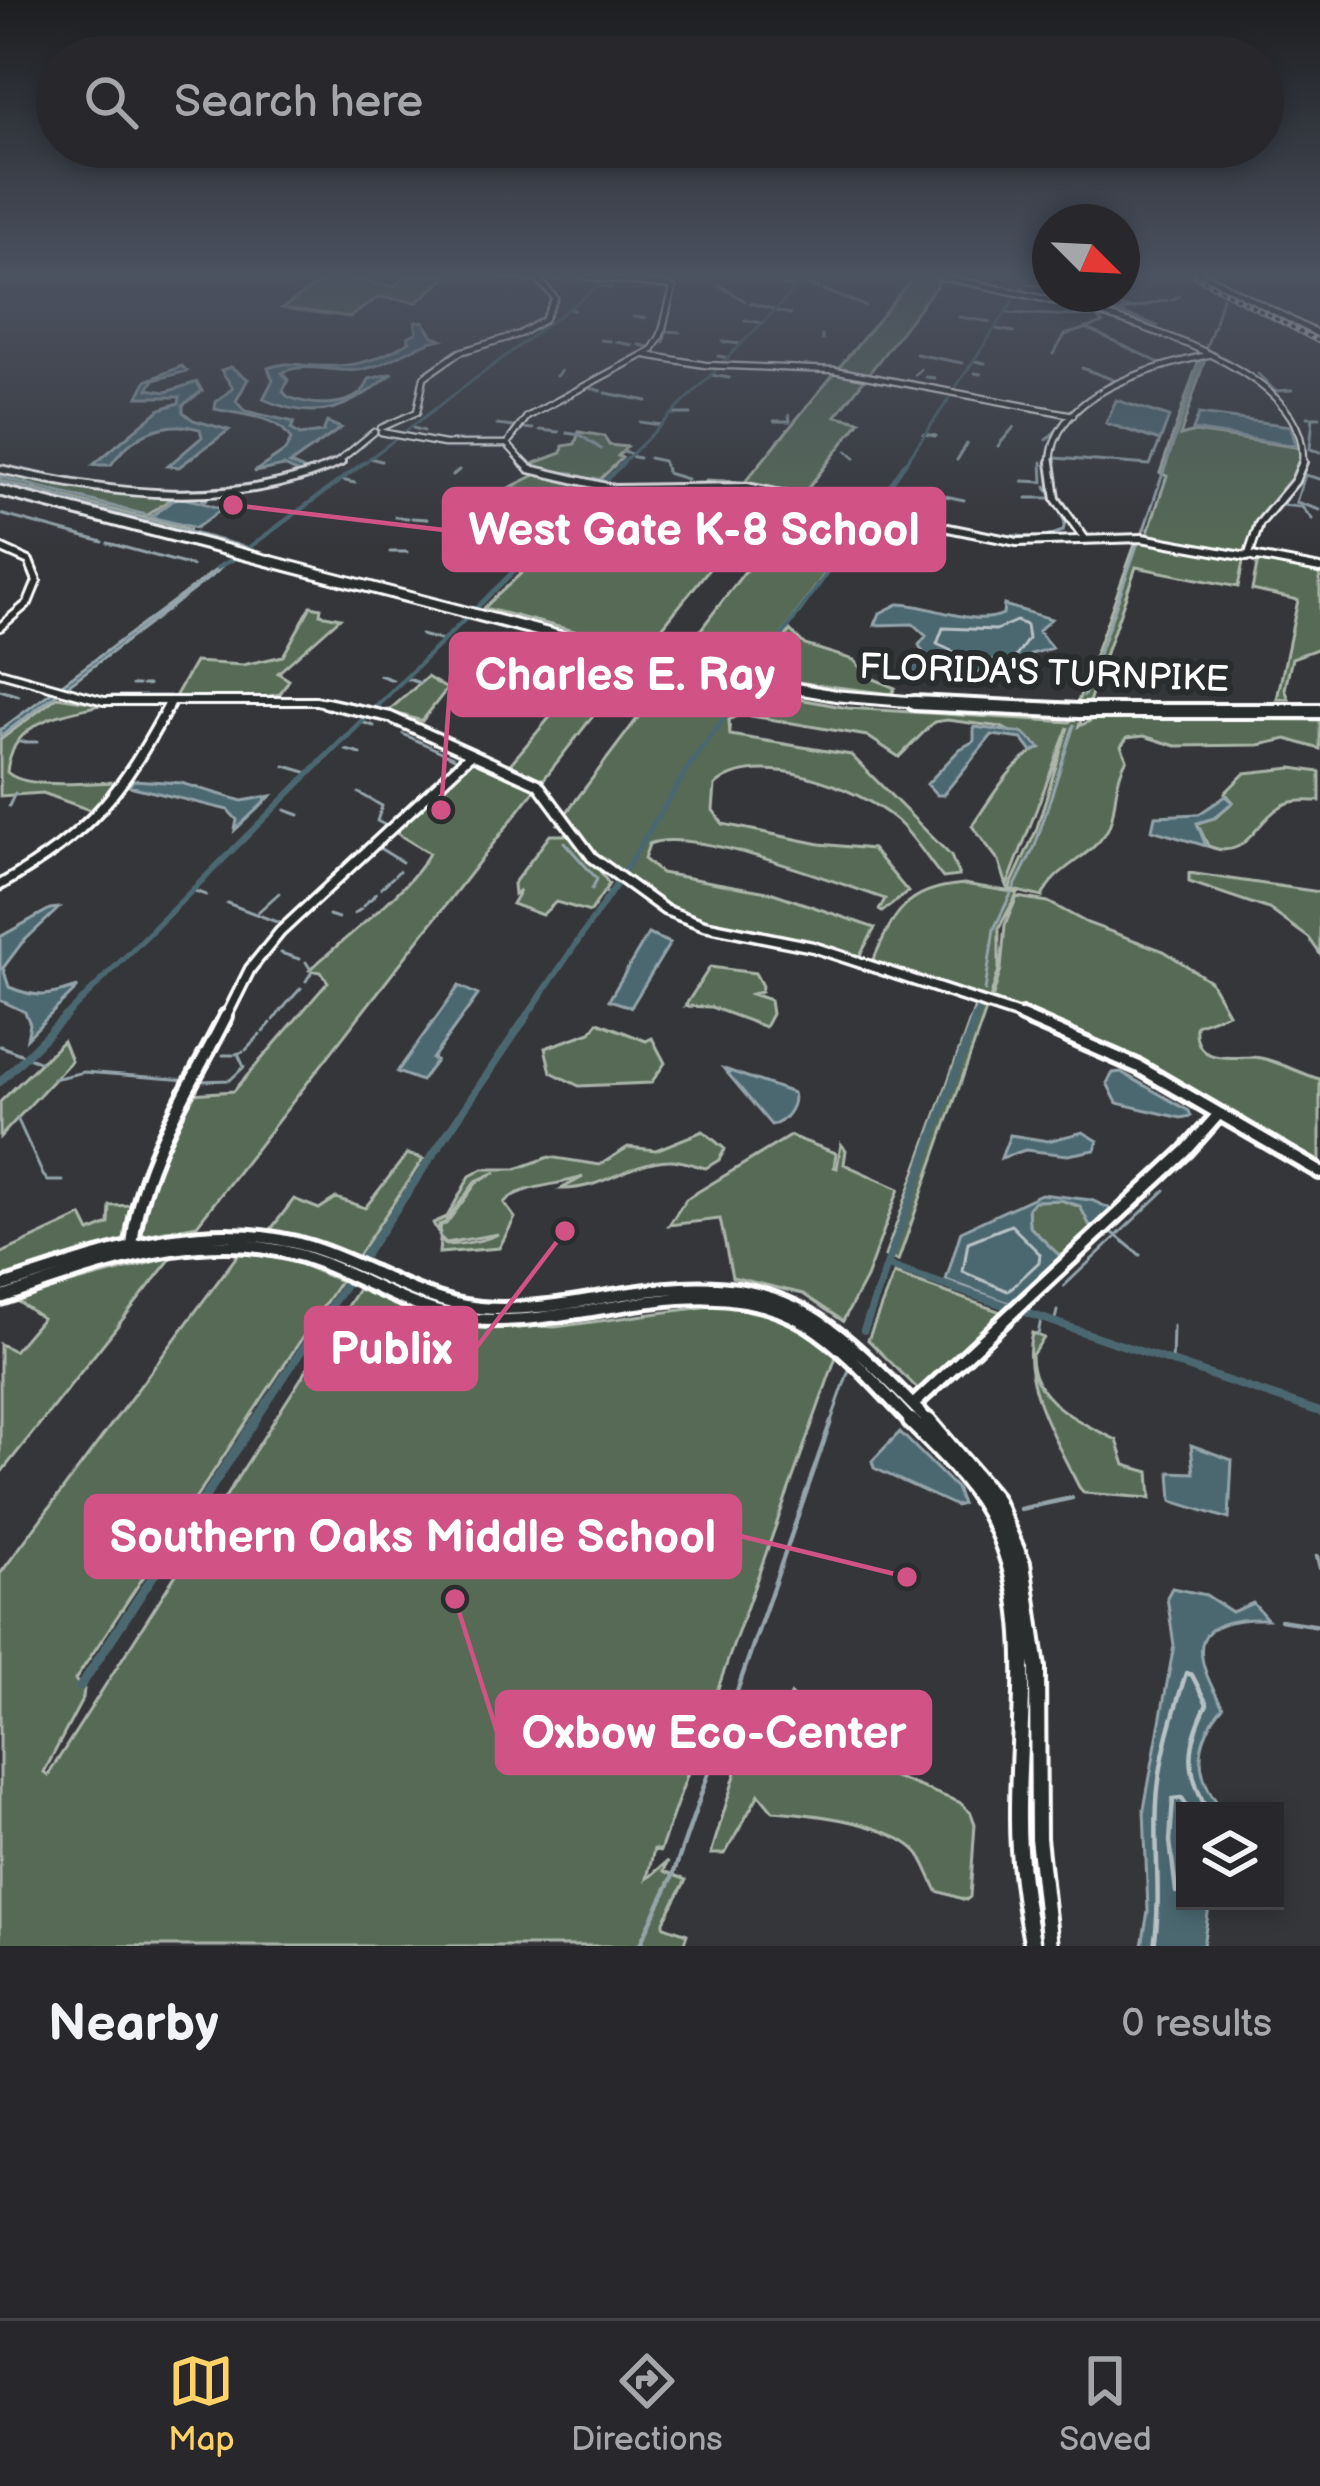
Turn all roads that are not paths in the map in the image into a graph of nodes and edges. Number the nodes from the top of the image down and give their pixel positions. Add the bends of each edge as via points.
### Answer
1 (438, 367) edge
2 (623, 367) edge
3 (752, 367) edge
4 (1168, 367) edge
5 (1227, 367) edge
6 (1073, 415) junction
7 (381, 432) junction
8 (510, 443) junction
9 (0, 470) edge
10 (0, 490) edge
11 (1084, 539) junction
12 (0, 548) edge
13 (1252, 556) junction
14 (1320, 569) edge
15 (0, 627) edge
16 (0, 672) edge
17 (171, 701) junction
18 (1320, 710) edge
19 (469, 756) junction
20 (0, 885) edge
21 (1218, 1114) junction
22 (1320, 1172) edge
23 (133, 1251) junction
24 (0, 1287) edge
25 (472, 1294) dead end
26 (0, 1298) edge
27 (500, 1310) junction
28 (913, 1405) junction
29 (1033, 1946) edge
30 (1050, 1946) edge

1 - 7 street via 424,377 420,410
2 - 8 street via 532,414
3 - 6 street via 835,370
4 - 6 street via 1134,377
5 - 13 street via 1273,396 1304,442 1299,476 1260,520
6 - 11 street via 1053,449 1051,484
7 - 8 street via 444,444
7 - 9 street via 323,474 256,490 86,489
8 - 11 street via 536,472 581,484 725,485 999,540
10 - 18 highway, FLORIDA'S TURNPIKE via 711,675 884,703 1022,711
11 - 13 street via 1151,538
12 - 15 street via 28,562 38,581 28,604
13 - 14 street
16 - 17 street via 104,701
17 - 19 street via 354,706
17 - 20 street via 112,800
19 - 21 street via 538,784 592,857 664,910 813,947 1030,1018
19 - 23 street via 250,968 148,1172
21 - 22 street
21 - 28 street
23 - 24 street
23 - 26 street
23 - 27 street via 199,1234 264,1236 427,1296
23 - 29 street via 269,1247 432,1310 498,1321 724,1298 782,1310 830,1339 957,1469 1005,1550 1019,1616 1018,1818
25 - 27 street via 476,1304
27 - 28 street via 700,1287 752,1290 798,1305 837,1330
28 - 30 street via 983,1482 1027,1576 1035,1638 1035,1852

